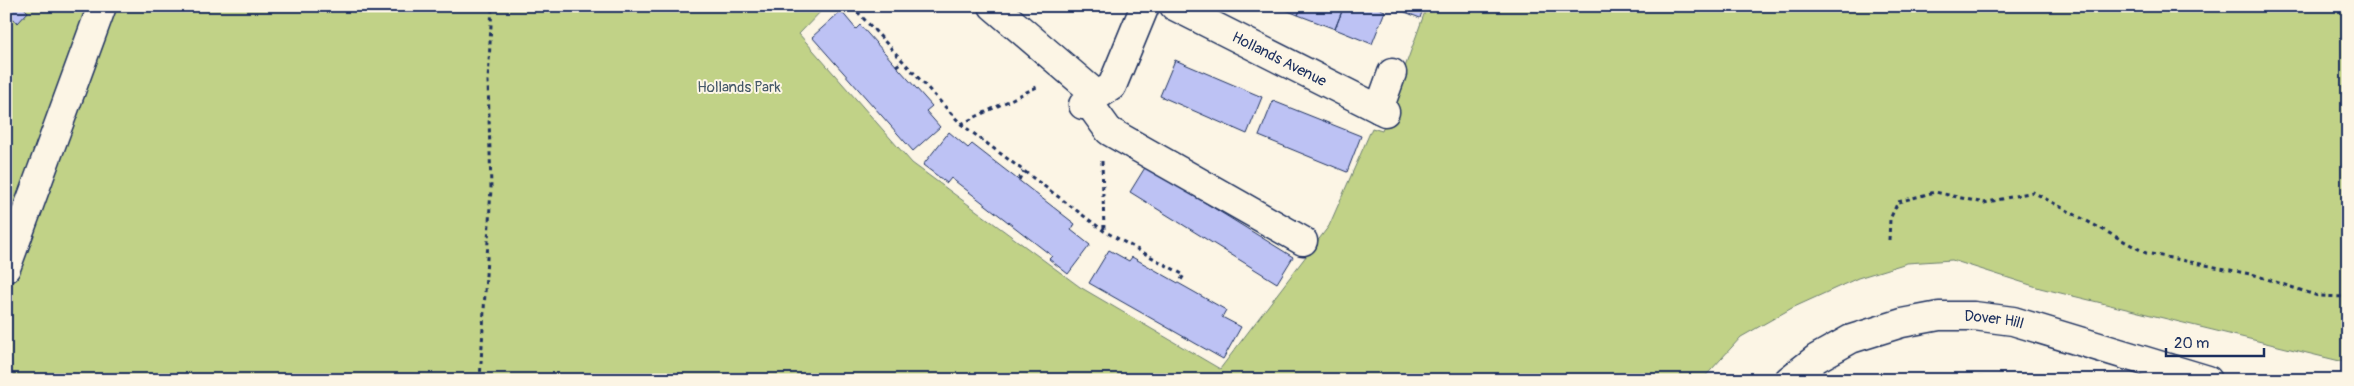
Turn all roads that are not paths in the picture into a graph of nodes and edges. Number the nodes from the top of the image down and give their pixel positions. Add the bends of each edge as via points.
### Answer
1 (102, 6) edge
2 (993, 6) edge
3 (1145, 6) edge
4 (1174, 6) edge
5 (1392, 73) dead end
6 (1087, 103) junction
7 (1303, 241) dead end
8 (6, 268) edge
9 (1789, 380) edge
10 (2208, 380) edge

1 - 8 main road
2 - 6 main road
3 - 6 main road via 1112,86
4 - 5 main road, Hollands Avenue via 1382,110
6 - 7 main road via 1109,131
9 - 10 main road, Dover Hill via 1817,358 1851,340 1902,323 1939,316 1974,316 2013,321

